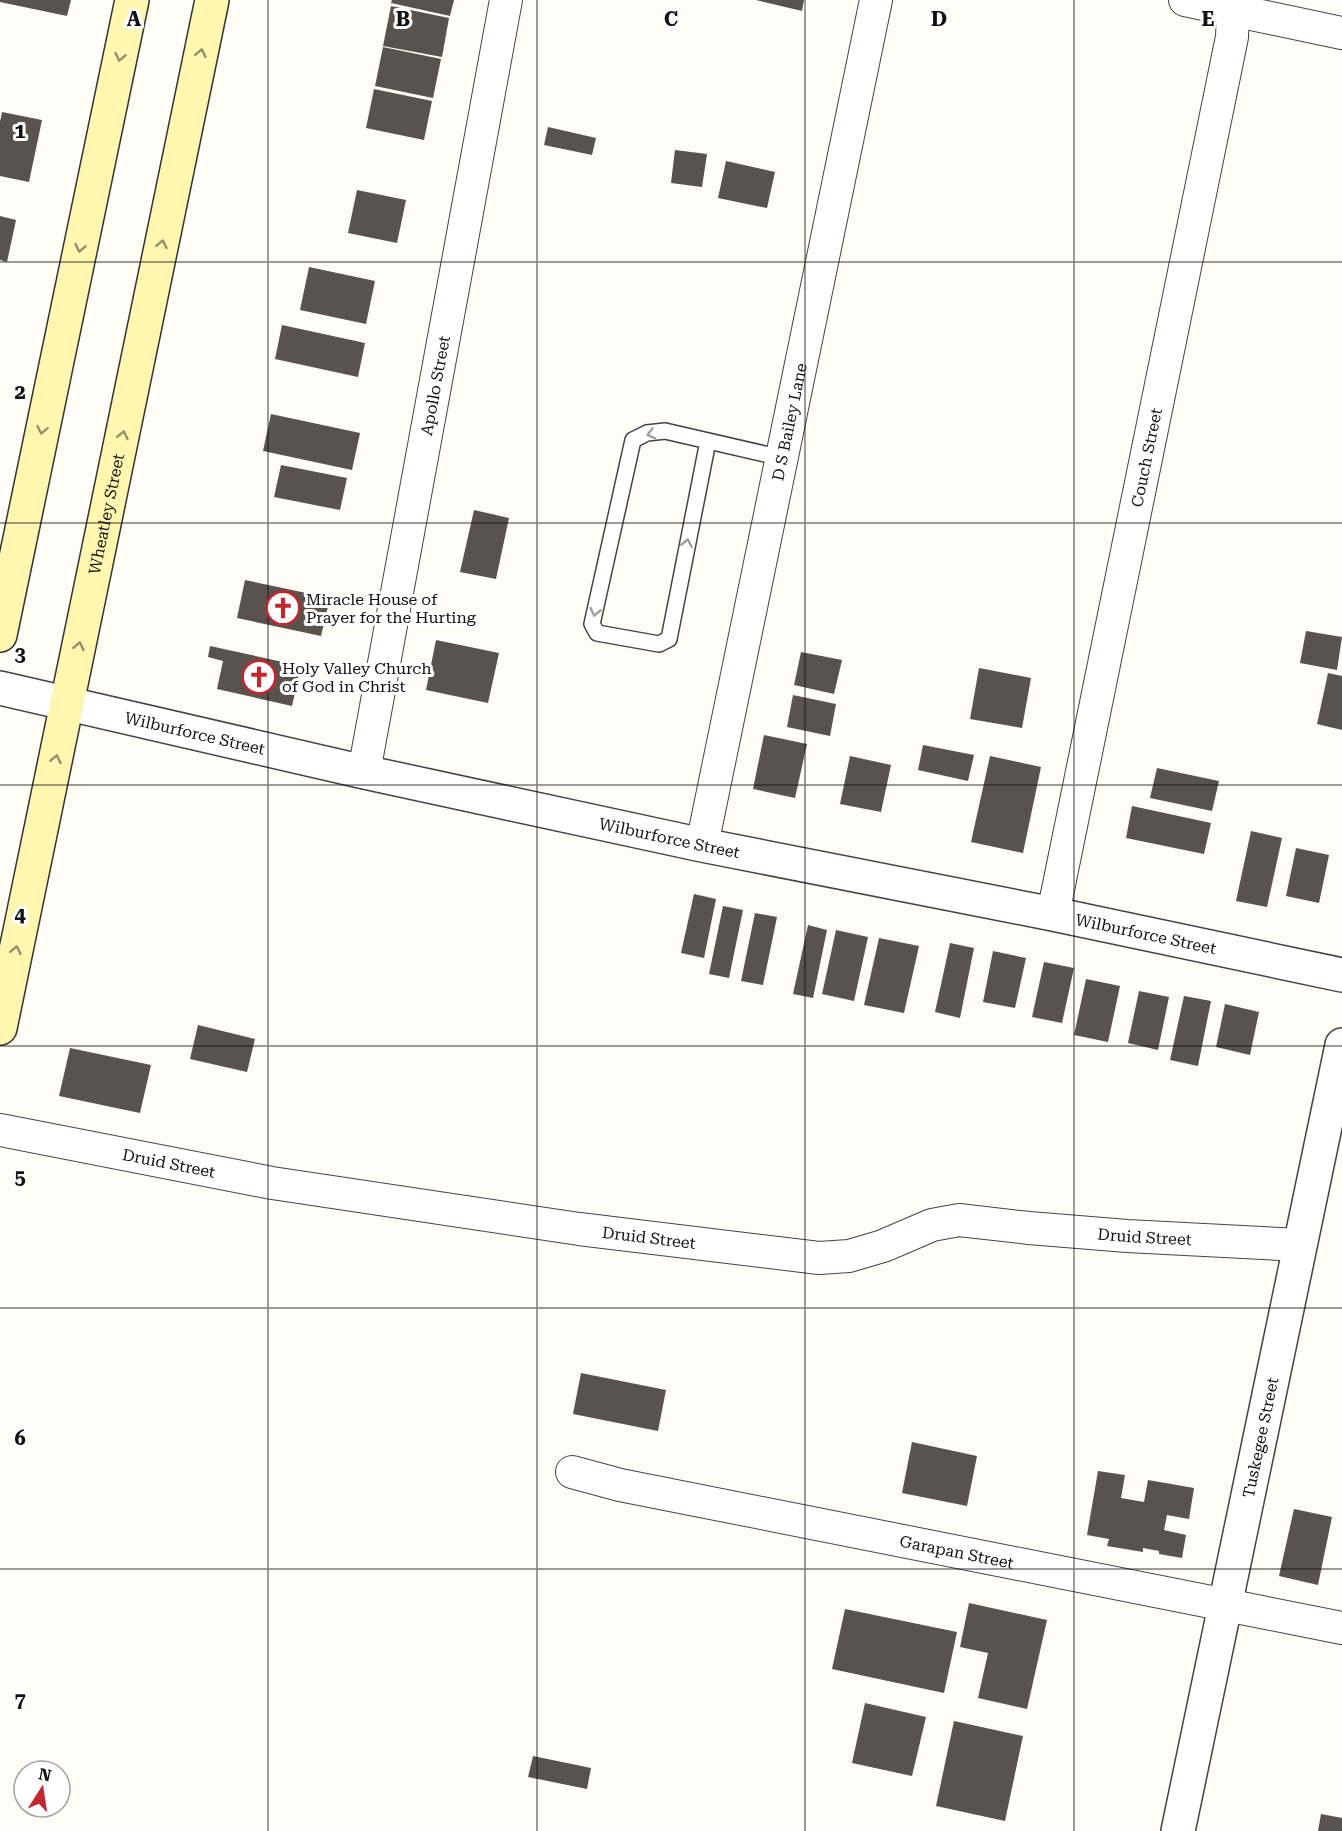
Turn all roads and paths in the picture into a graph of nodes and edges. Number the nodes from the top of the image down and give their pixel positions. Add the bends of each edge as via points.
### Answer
1 (132, 0) edge
2 (212, 0) edge
3 (506, 0) edge
4 (876, 0) edge
5 (1185, 0) edge
6 (1234, 5) edge
7 (1342, 33) edge
8 (708, 441) junction
9 (782, 458) junction
10 (0, 635) edge
11 (0, 688) edge
12 (67, 704) junction
13 (364, 772) junction
14 (702, 845) junction
15 (1053, 914) junction
16 (1342, 975) edge
17 (0, 1028) edge
18 (1342, 1045) edge
19 (0, 1130) edge
20 (1300, 1245) junction
21 (572, 1472) dead end
22 (1224, 1605) junction
23 (1342, 1628) edge
24 (1178, 1831) edge

1 -> 10 main road
12 -> 2 main road, Wheatley Street
3 - 13 street, Apollo Street
4 - 9 street, D S Bailey Lane
5 - 6 street
6 - 7 street
6 - 15 street, Couch Street via 1232,37
8 -> 8 lane via 665,431 647,433 633,441 592,624 597,633 659,644 669,639
8 - 9 lane
9 - 14 street, D S Bailey Lane
11 - 12 street, Wilburforce Street
12 - 13 street, Wilburforce Street
17 -> 12 main road, Wheatley Street
13 - 14 street, Wilburforce Street
14 - 15 street, Wilburforce Street
15 - 16 street, Wilburforce Street
18 - 20 street, Tuskegee Street
19 - 20 street, Druid Street via 272,1183 579,1229 819,1258 849,1256 959,1220 1127,1236
20 - 22 street, Tuskegee Street
21 - 22 street, Garapan Street via 632,1488
22 - 23 street, Garapan Street
22 - 24 street, Tuskegee Street

